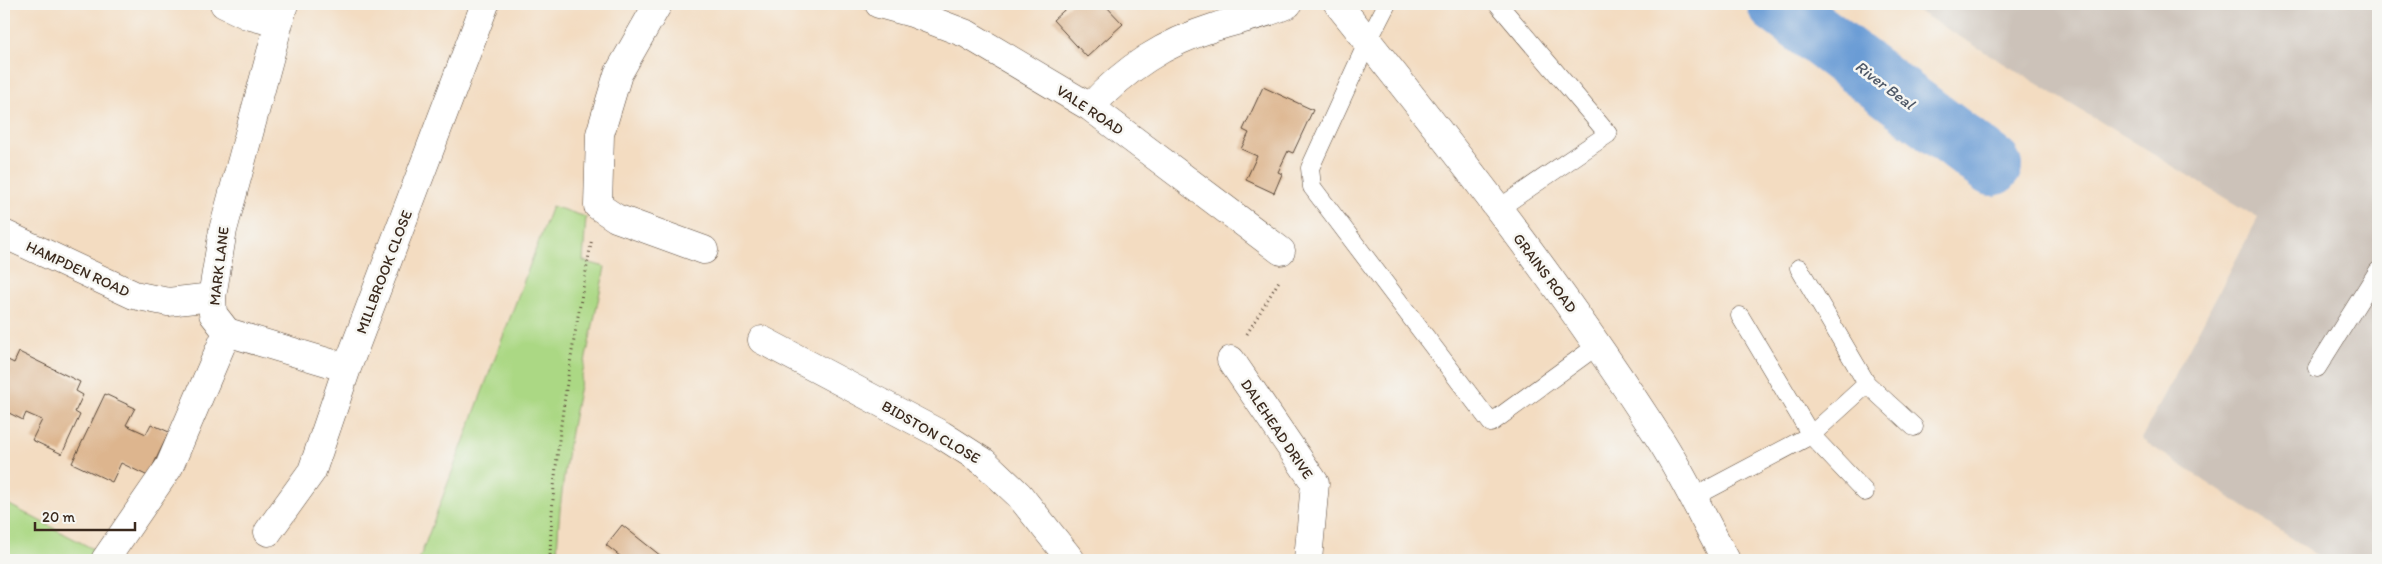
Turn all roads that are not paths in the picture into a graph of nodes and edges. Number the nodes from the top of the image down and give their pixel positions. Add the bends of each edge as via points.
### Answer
1 (224, 4) edge
2 (485, 4) edge
3 (658, 4) edge
4 (880, 4) edge
5 (1288, 4) edge
6 (1338, 4) edge
7 (1387, 4) edge
8 (1498, 4) edge
9 (280, 14) edge
10 (1368, 41) junction
11 (1090, 107) junction
12 (1498, 209) junction
13 (4, 234) edge
14 (704, 250) dead end
15 (1281, 251) road end
16 (1799, 268) dead end
17 (2378, 271) edge
18 (212, 297) junction
19 (1740, 316) dead end
20 (227, 332) junction
21 (762, 340) dead end
22 (1598, 345) junction
23 (1231, 360) road end
24 (347, 368) junction
25 (2318, 368) dead end
26 (1867, 384) junction
27 (1914, 427) dead end
28 (1810, 435) junction
29 (1865, 492) dead end
30 (1692, 498) junction
31 (268, 532) dead end
32 (105, 560) edge
33 (1070, 560) edge
34 (1308, 560) edge
35 (1726, 560) edge

1 - 9 street via 248,15
2 - 24 street, MILLBROOK CLOSE
3 - 14 street via 618,74 600,134 598,206 616,218
4 - 11 street, VALE ROAD via 967,34
5 - 11 street via 1214,27 1161,49 1115,80
6 - 10 street, GRAINS ROAD
7 - 10 lane
8 - 12 lane via 1608,134
9 - 18 street, MARK LANE via 272,56 223,230
10 - 12 street, GRAINS ROAD
10 - 22 lane via 1310,168 1312,187 1491,424
11 - 15 street, VALE ROAD
12 - 22 street, GRAINS ROAD
13 - 18 street, HAMPDEN ROAD via 134,296 168,302
16 - 26 lane
17 - 25 lane
18 - 20 street, MARK LANE via 213,314
19 - 28 lane
20 - 24 street
20 - 32 street via 169,467
21 - 33 street, BIDSTON CLOSE via 942,436 984,462 1019,495
22 - 30 street, GRAINS ROAD via 1664,446
23 - 34 street, DALEHEAD DRIVE via 1314,483
24 - 31 street, MILLBROOK CLOSE via 312,471
26 - 27 lane
26 - 28 lane
28 - 29 lane
28 - 30 lane
30 - 35 street, GRAINS ROAD

